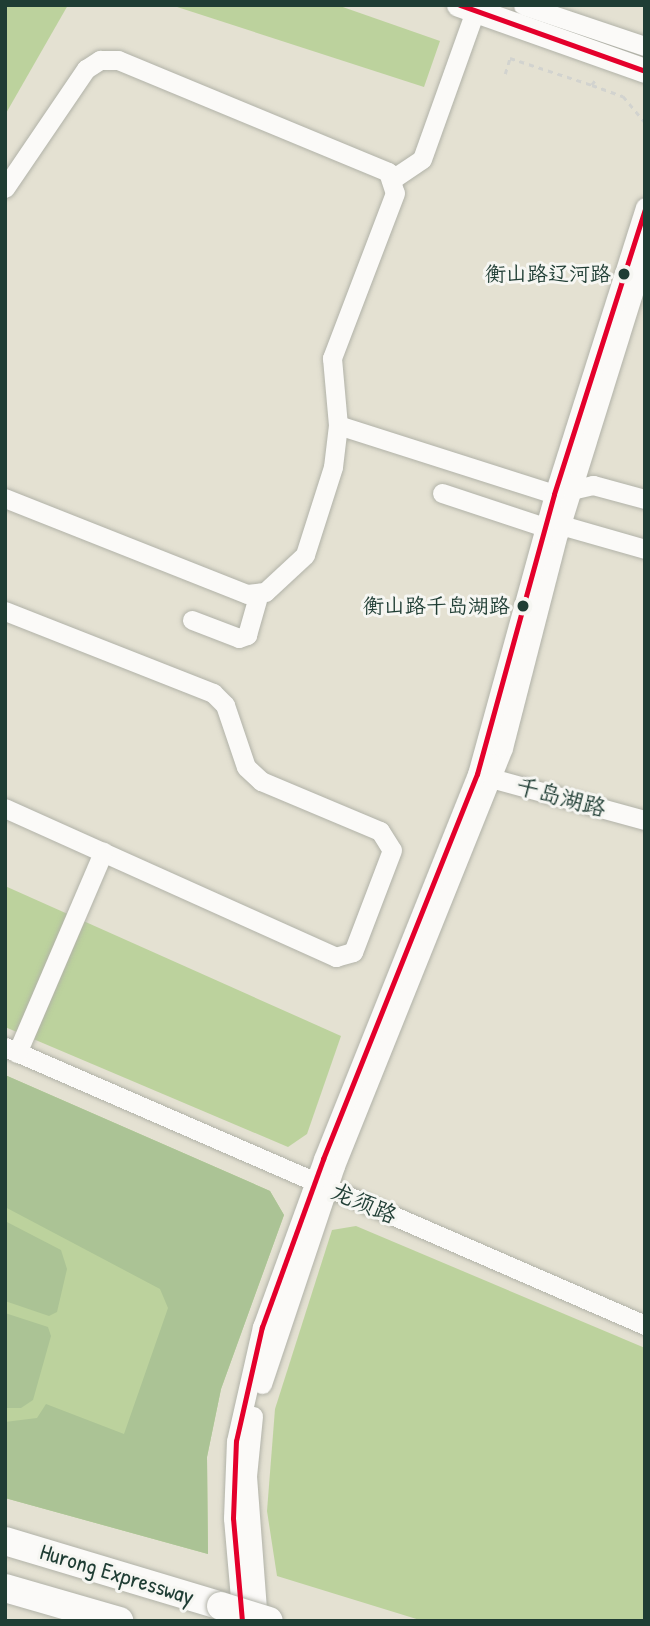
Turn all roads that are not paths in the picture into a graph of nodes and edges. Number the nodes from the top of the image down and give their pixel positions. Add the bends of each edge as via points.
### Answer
1 (523, 5) edge
2 (554, 5) edge
3 (467, 8) edge
4 (645, 36) edge
5 (645, 46) edge
6 (645, 71) edge
7 (391, 180) junction
8 (5, 188) edge
9 (645, 207) edge
10 (645, 254) edge
11 (338, 425) junction
12 (442, 493) dead end
13 (562, 493) junction
14 (5, 498) edge
15 (645, 499) edge
16 (553, 526) junction
17 (645, 549) edge
18 (259, 593) junction
19 (5, 611) edge
20 (192, 620) dead end
21 (484, 776) junction
22 (5, 808) edge
23 (645, 820) edge
24 (103, 852) junction
25 (11, 1050) edge
26 (322, 1184) junction
27 (645, 1325) edge
28 (5, 1541) edge
29 (5, 1588) edge
30 (232, 1613) edge
31 (119, 1621) edge
32 (258, 1621) edge
33 (269, 1621) edge

1 - 5 street
2 - 4 street
3 - 6 main road
3 - 7 street via 422,159
7 - 8 street via 388,172 118,60 100,60 86,69
7 - 11 street via 395,193 332,358
9 - 13 street
10 - 13 street
11 - 13 street
11 - 18 street via 333,467 305,555
12 - 16 street
13 - 15 street via 593,485
13 - 16 street
14 - 18 street via 247,594
16 - 17 street
16 - 21 street via 503,748
18 - 20 street via 247,635 239,638
19 - 24 street via 213,693 225,705 246,767 261,781 380,831 392,850 353,952 336,957
21 - 23 street, 千岛湖路
21 - 26 street
22 - 24 street
24 - 25 street
25 - 26 street, 龙须路
26 - 27 street, 龙须路
26 - 30 street via 262,1327 236,1441
26 - 32 street via 252,1419 247,1476
28 - 30 highway, Hurong Expressway
29 - 31 highway, Hurong Expressway
30 - 33 highway, Hurong Expressway, bridge

